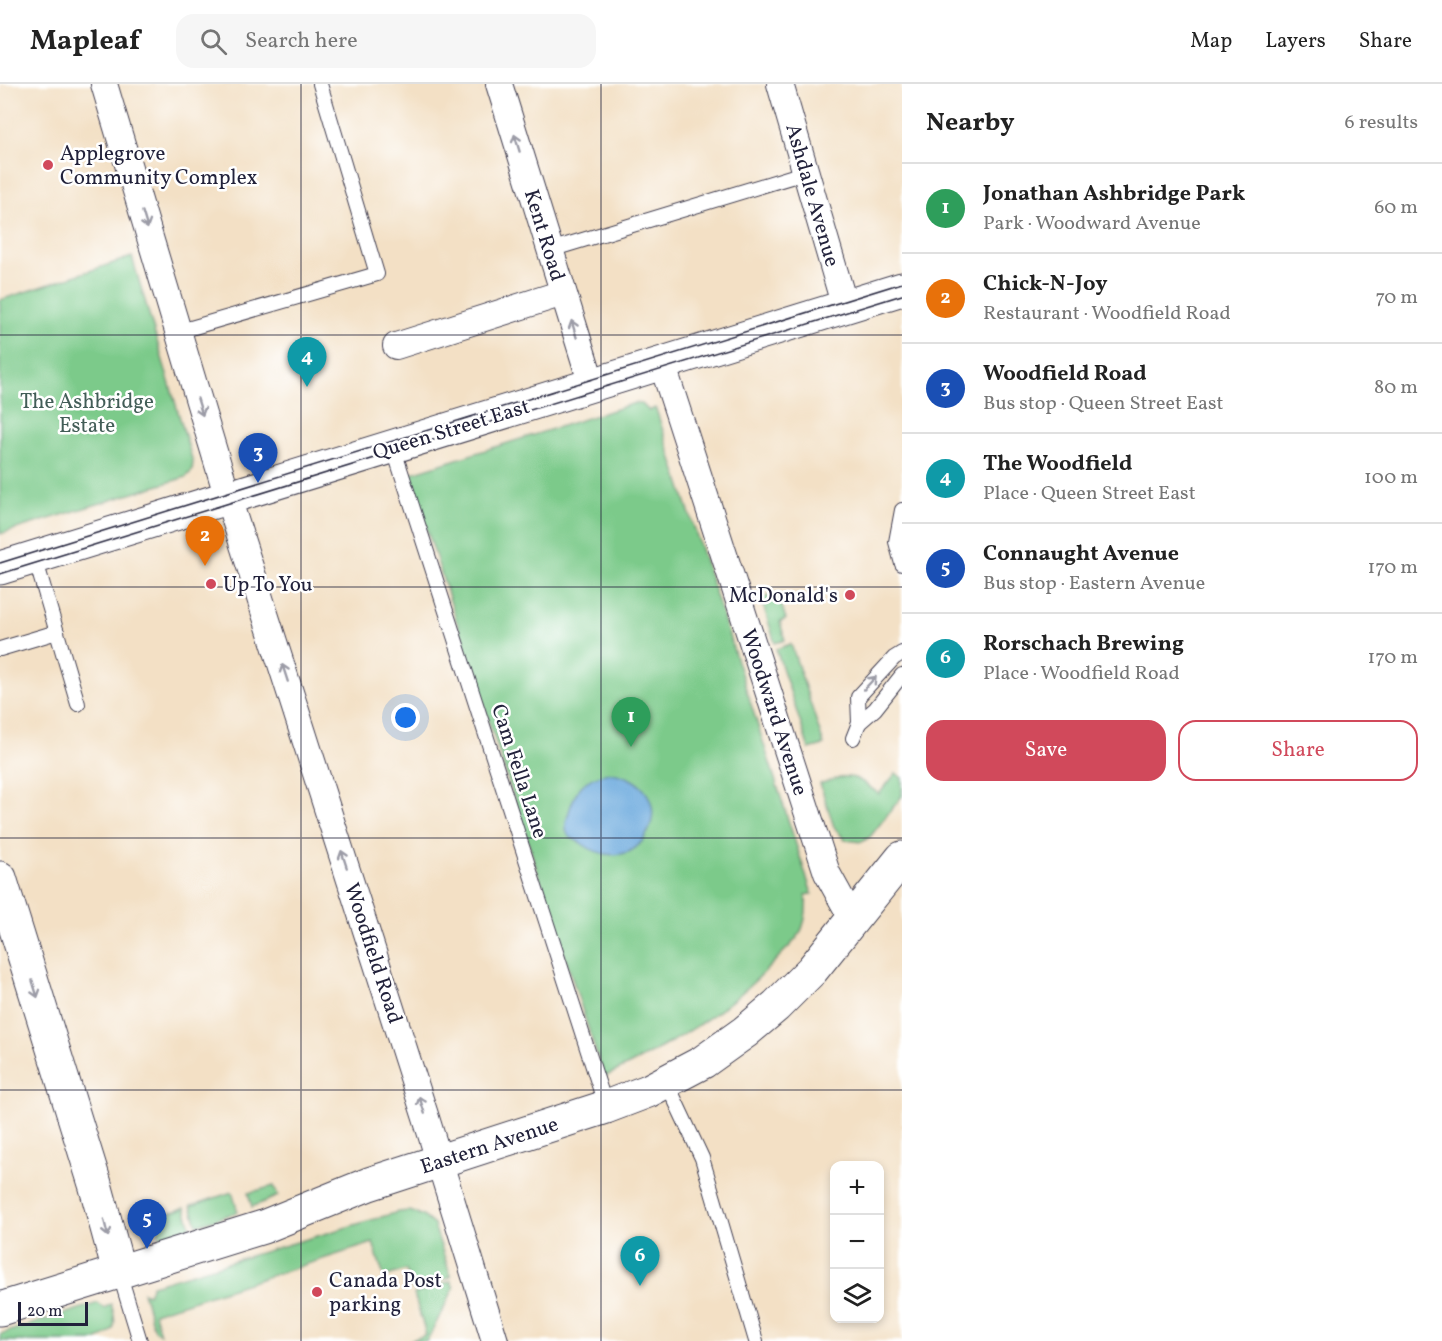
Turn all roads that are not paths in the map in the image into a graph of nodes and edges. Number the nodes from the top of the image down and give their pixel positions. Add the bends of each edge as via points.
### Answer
1 (104, 84) edge
2 (320, 84) edge
3 (499, 84) edge
4 (780, 84) edge
5 (807, 172) junction
6 (550, 250) junction
7 (902, 289) edge
8 (563, 293) junction
9 (845, 307) junction
10 (177, 332) junction
11 (396, 346) dead end
12 (662, 363) junction
13 (592, 385) junction
14 (393, 447) junction
15 (228, 498) junction
16 (902, 510) edge
17 (35, 558) junction
18 (902, 564) edge
19 (0, 568) edge
20 (57, 632) junction
21 (0, 649) edge
22 (902, 653) edge
23 (902, 675) edge
24 (78, 704) dead end
25 (859, 723) junction
26 (853, 738) dead end
27 (902, 858) edge
28 (0, 878) edge
29 (853, 920) junction
30 (666, 1081) junction
31 (606, 1107) junction
32 (439, 1161) junction
33 (119, 1272) junction
34 (0, 1309) edge
35 (140, 1341) edge
36 (495, 1341) edge
37 (756, 1341) edge

1 -> 10 street, Woodfield Road
2 - 10 lane via 377,274
6 -> 3 street, Kent Road
4 - 5 street, Ashdale Avenue
5 - 6 lane
5 - 9 street, Ashdale Avenue
6 - 8 street, Kent Road
7 - 9 main road, Queen Street East
8 - 11 street
13 -> 8 street, Kent Road
9 - 12 main road, Queen Street East
10 -> 15 street, Woodfield Road
12 - 13 main road, Queen Street East
12 - 29 street, Woodward Avenue via 827,873
13 - 14 main road, Queen Street East
14 - 15 main road, Queen Street East
14 - 31 lane, Cam Fella Lane
15 - 17 main road, Queen Street East
32 -> 15 street, Woodfield Road
16 - 18 lane via 896,542
17 - 19 main road, Queen Street East
17 - 20 lane
20 - 21 lane
20 - 24 lane
25 -> 22 lane via 858,697
23 - 25 lane
25 - 26 lane
27 - 29 main road, Eastern Avenue
28 -> 33 main road
29 - 30 main road, Eastern Avenue via 776,1006 703,1062
30 - 31 main road, Eastern Avenue
30 - 37 lane via 702,1158
31 - 32 main road, Eastern Avenue
32 - 33 main road, Eastern Avenue via 262,1227
32 - 36 street, Woodfield Road
33 - 34 main road, Eastern Avenue
33 - 35 lane

